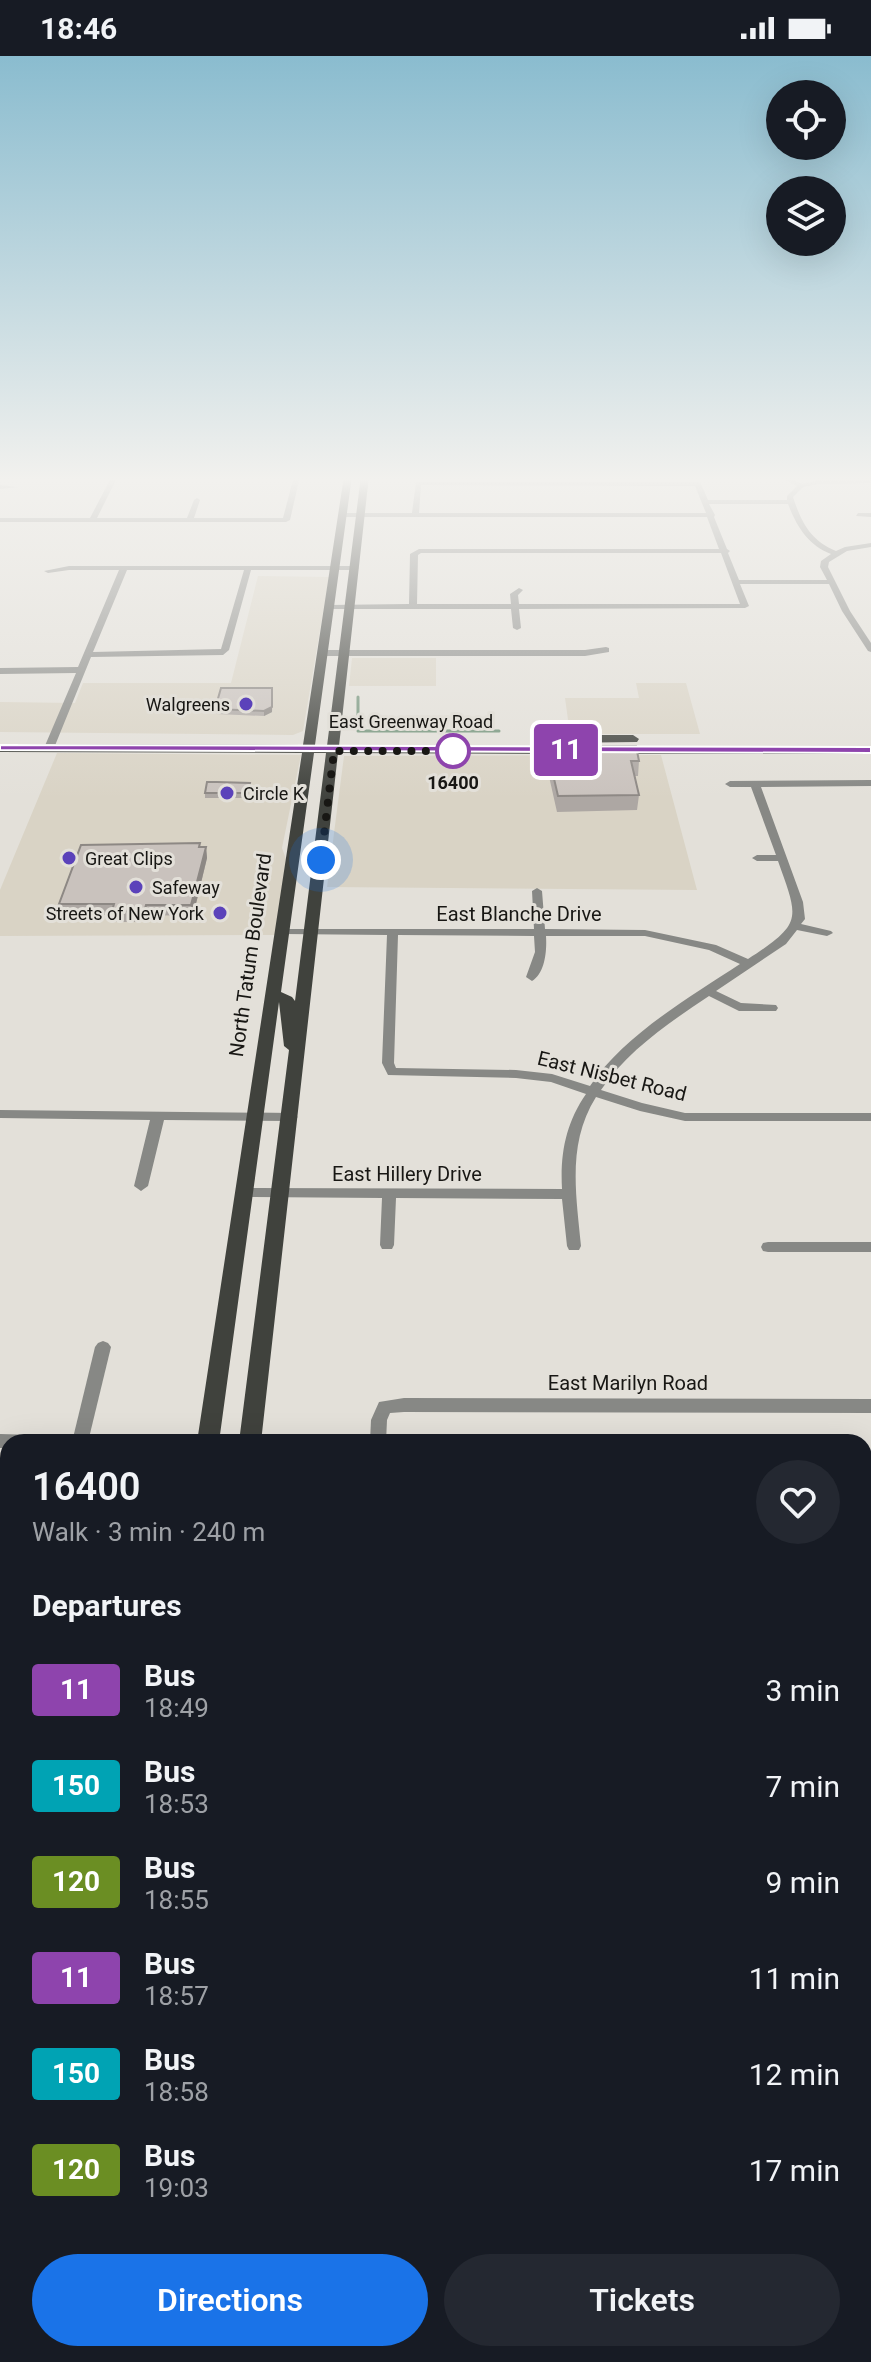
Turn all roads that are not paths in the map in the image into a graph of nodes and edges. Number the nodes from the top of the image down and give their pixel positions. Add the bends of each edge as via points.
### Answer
1 (117, 584) edge
2 (244, 584) edge
3 (333, 584) edge
4 (353, 584) edge
5 (413, 584) edge
6 (738, 584) edge
7 (832, 584) edge
8 (633, 589) dead end
9 (519, 590) dead end
10 (329, 607) junction
11 (351, 607) junction
12 (413, 607) junction
13 (515, 607) junction
14 (637, 607) junction
15 (517, 628) dead end
16 (871, 649) edge
17 (606, 650) dead end
18 (324, 653) junction
19 (345, 653) junction
20 (87, 655) junction
21 (81, 670) junction
22 (0, 671) edge
23 (0, 736) edge
24 (871, 738) edge
25 (52, 742) junction
26 (311, 745) junction
27 (335, 745) junction
28 (0, 748) edge
29 (871, 750) edge
30 (307, 773) junction
31 (871, 783) edge
32 (730, 784) dead end
33 (755, 784) junction
34 (325, 822) junction
35 (295, 853) junction
36 (757, 858) dead end
37 (782, 858) junction
38 (537, 891) dead end
39 (796, 926) junction
40 (284, 931) junction
41 (313, 931) junction
42 (393, 931) junction
43 (541, 932) junction
44 (827, 933) dead end
45 (749, 964) junction
46 (532, 977) dead end
47 (710, 992) junction
48 (274, 995) junction
49 (772, 1008) dead end
50 (298, 1059) junction
51 (592, 1091) junction
52 (0, 1114) edge
53 (158, 1116) junction
54 (257, 1117) junction
55 (291, 1117) junction
56 (871, 1117) edge
57 (141, 1186) dead end
58 (245, 1193) junction
59 (280, 1193) junction
60 (389, 1194) junction
61 (569, 1194) junction
62 (387, 1245) dead end
63 (574, 1246) dead end
64 (768, 1247) dead end
65 (871, 1247) edge
66 (103, 1347) dead end
67 (871, 1408) edge
68 (82, 1434) edge
69 (209, 1434) edge
70 (251, 1434) edge
71 (378, 1434) edge

1 - 20 street
2 - 20 street via 220,653
3 - 10 main road, North Tatum Boulevard
4 - 11 main road
5 - 12 street
6 - 14 street via 745,606
7 - 16 street
8 - 14 street
9 - 13 street
10 - 11 street
10 - 18 main road, North Tatum Boulevard
11 - 12 street
11 - 19 main road
12 - 13 street
13 - 14 street
13 - 15 street
17 - 19 street
18 - 19 street
18 - 26 main road, North Tatum Boulevard
19 - 27 main road
20 - 21 street
21 - 22 street
21 - 25 street
23 - 25 main road, East Greenway Road
24 - 27 main road, East Greenway Road
25 - 26 main road, East Greenway Road
25 - 28 main road, East Greenway Road
26 - 27 main road, East Greenway Road
26 - 30 main road, North Tatum Boulevard
27 - 29 main road, East Greenway Road
27 - 34 main road
30 - 34 main road via 314,791 313,816
30 - 35 main road, North Tatum Boulevard
31 - 33 street
32 - 33 street
33 - 37 street
34 - 35 main road via 311,848
34 - 41 main road
35 - 40 main road, North Tatum Boulevard
35 - 41 main road via 311,863 305,916
36 - 37 street
37 - 39 street via 800,910
38 - 43 street
39 - 44 street
39 - 45 street
40 - 41 street, East Blanche Drive
40 - 48 main road, North Tatum Boulevard
41 - 42 street, East Blanche Drive
41 - 50 main road
42 - 43 street, East Blanche Drive
42 - 51 street, East Nisbet Road via 388,1063 392,1072 516,1074
43 - 45 street, East Blanche Drive via 664,935 712,947
43 - 46 street via 539,967
45 - 47 street
47 - 49 street via 739,1007
47 - 51 street via 630,1050
48 - 50 main road via 287,1000 290,1040
48 - 54 main road, North Tatum Boulevard
50 - 55 main road
51 - 56 street, East Nisbet Road via 685,1117
51 - 61 street via 571,1139
52 - 53 street
53 - 54 street
53 - 57 street
54 - 55 street
54 - 58 main road, North Tatum Boulevard
55 - 59 main road
58 - 59 street, East Hillery Drive
58 - 69 main road, North Tatum Boulevard
59 - 60 street, East Hillery Drive
59 - 70 main road
60 - 61 street, East Hillery Drive
60 - 62 street
61 - 63 street
64 - 65 street
66 - 68 street
67 - 71 street, East Marilyn Road via 385,1407

